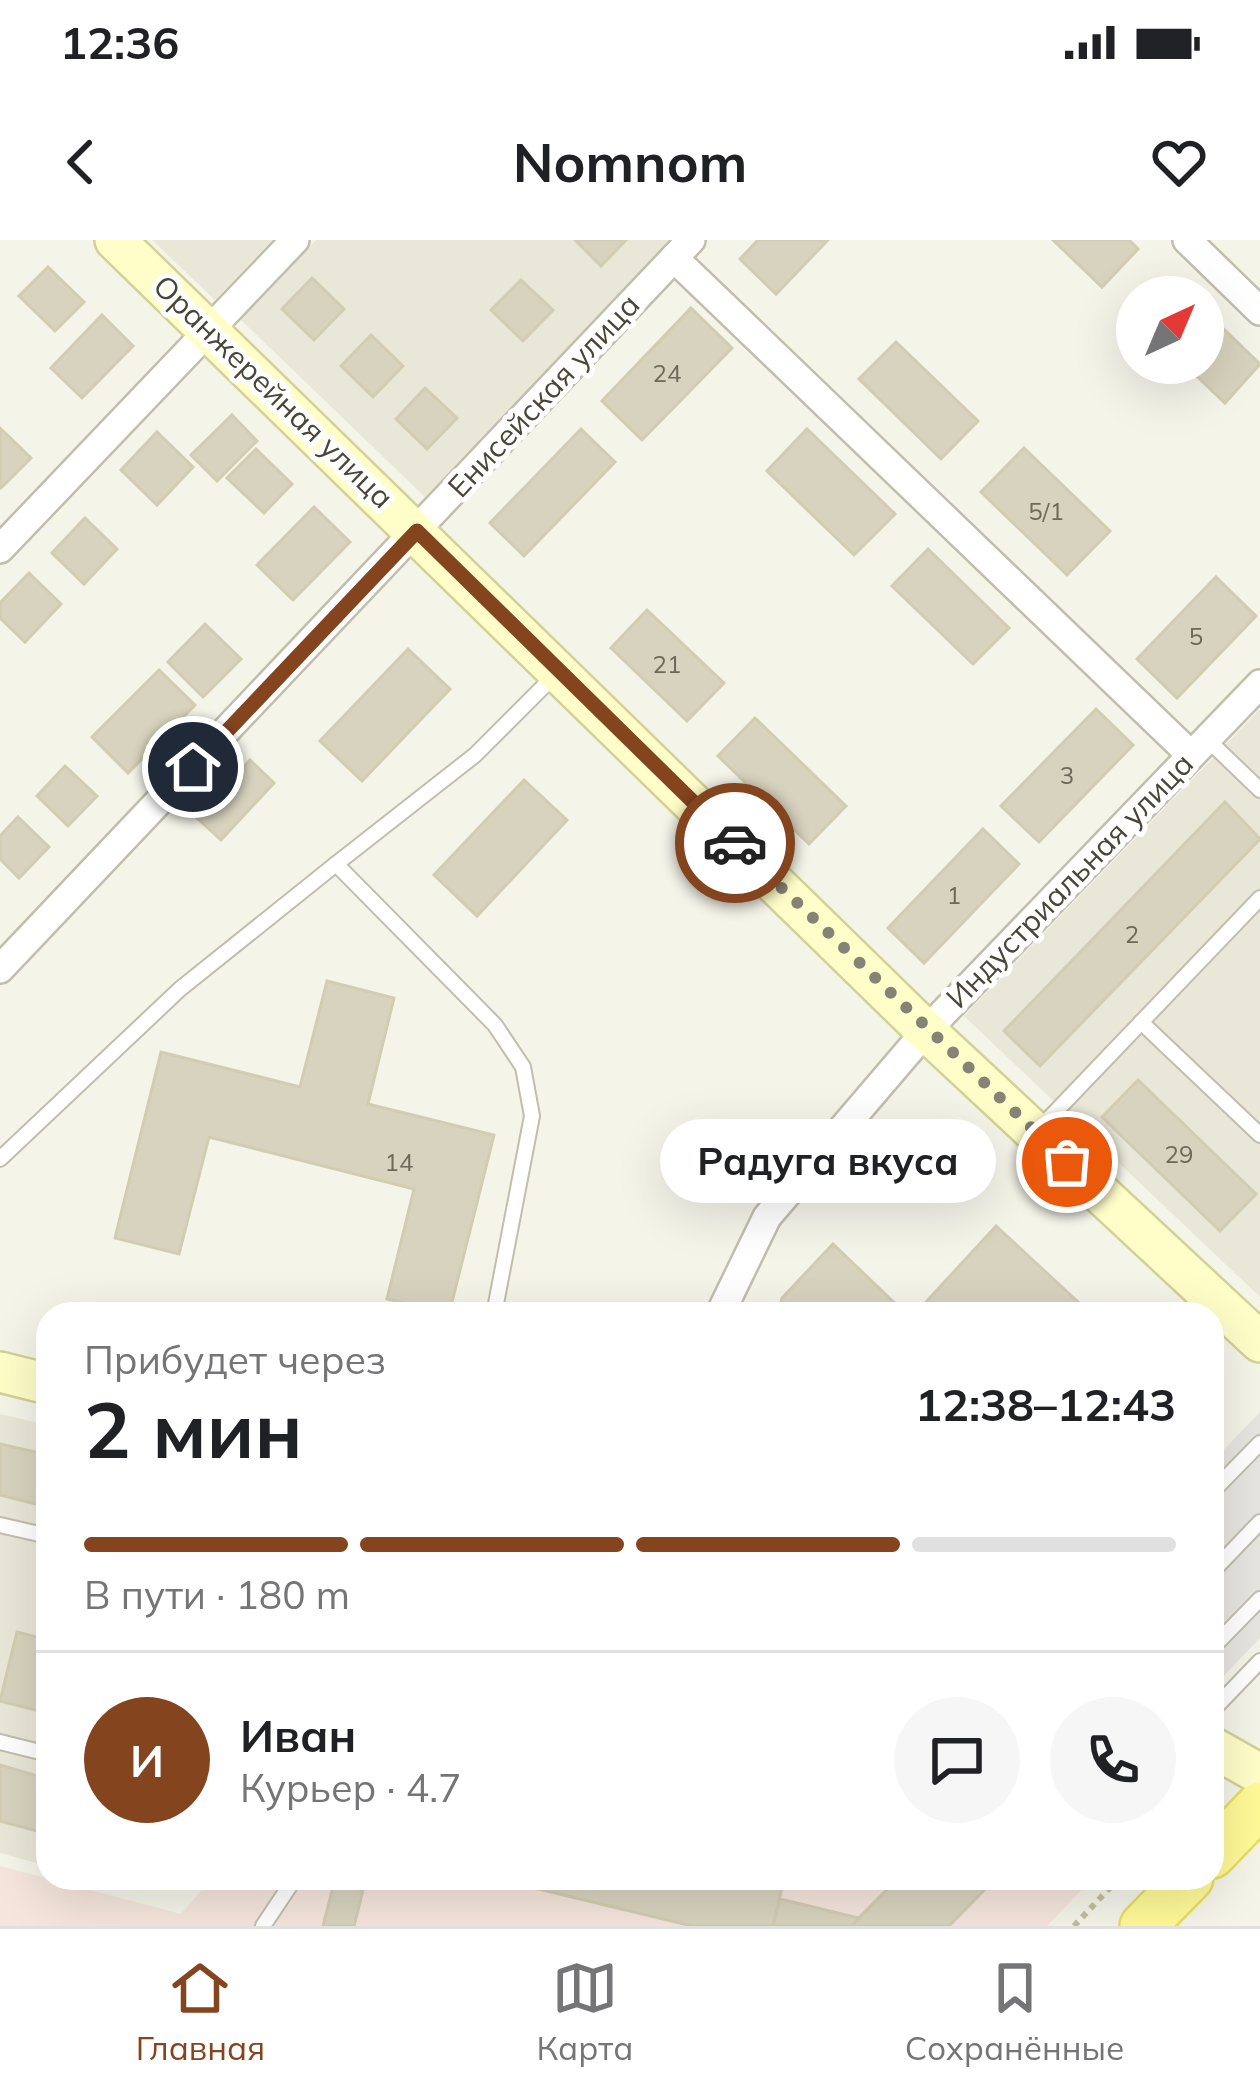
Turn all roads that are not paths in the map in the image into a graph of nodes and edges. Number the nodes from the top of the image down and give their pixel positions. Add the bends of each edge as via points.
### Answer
1 (115, 240) edge
2 (295, 240) edge
3 (1187, 240) edge
4 (683, 249) edge
5 (1260, 311) edge
6 (208, 331) junction
7 (417, 531) junction
8 (0, 549) edge
9 (559, 670) junction
10 (1260, 684) edge
11 (1199, 747) junction
12 (1260, 790) edge
13 (335, 864) junction
14 (1260, 898) edge
15 (0, 969) edge
16 (1141, 1022) junction
17 (926, 1031) junction
18 (1036, 1132) junction
19 (1260, 1136) edge
20 (0, 1159) edge
21 (496, 1302) edge
22 (726, 1302) edge
23 (1217, 1302) edge
24 (1224, 1308) edge
25 (1260, 1342) edge
26 (0, 1372) edge
27 (36, 1381) edge
28 (1260, 1443) edge
29 (1224, 1480) edge
30 (1260, 1522) edge
31 (0, 1525) edge
32 (36, 1533) edge
33 (1224, 1560) edge
34 (1260, 1599) edge
35 (1224, 1636) edge
36 (1260, 1661) edge
37 (1224, 1698) edge
38 (0, 1742) edge
39 (36, 1751) edge
40 (1224, 1754) edge
41 (1260, 1774) edge
42 (1260, 1804) edge
43 (1224, 1843) edge
44 (287, 1890) edge
45 (1178, 1890) edge
46 (263, 1926) edge
47 (1143, 1926) edge

1 - 6 main road, Оранжерейная улица
2 - 6 street
3 - 5 street
4 - 7 street, Енисейская улица
4 - 11 street
6 - 7 main road, Оранжерейная улица
6 - 8 street
7 - 9 main road, Оранжерейная улица
7 - 15 street, Енисейская улица
9 - 13 lane via 475,755
9 - 17 main road, Оранжерейная улица
10 - 11 street, Индустриальная улица
11 - 12 lane
11 - 17 street, Индустриальная улица
13 - 20 lane via 180,989
13 - 21 lane via 495,1025 523,1067 532,1116
14 - 16 lane
16 - 18 lane
16 - 19 lane
17 - 18 main road, Оранжерейная улица
17 - 22 street, Индустриальная улица via 767,1217
18 - 23 main road, Оранжерейная улица
24 - 25 main road, Оранжерейная улица
26 - 27 main road
28 - 29 lane
30 - 33 lane
31 - 32 lane
34 - 35 lane
36 - 37 lane
38 - 39 lane
40 - 41 main road
42 - 43 main road
44 - 46 lane
45 - 47 main road

